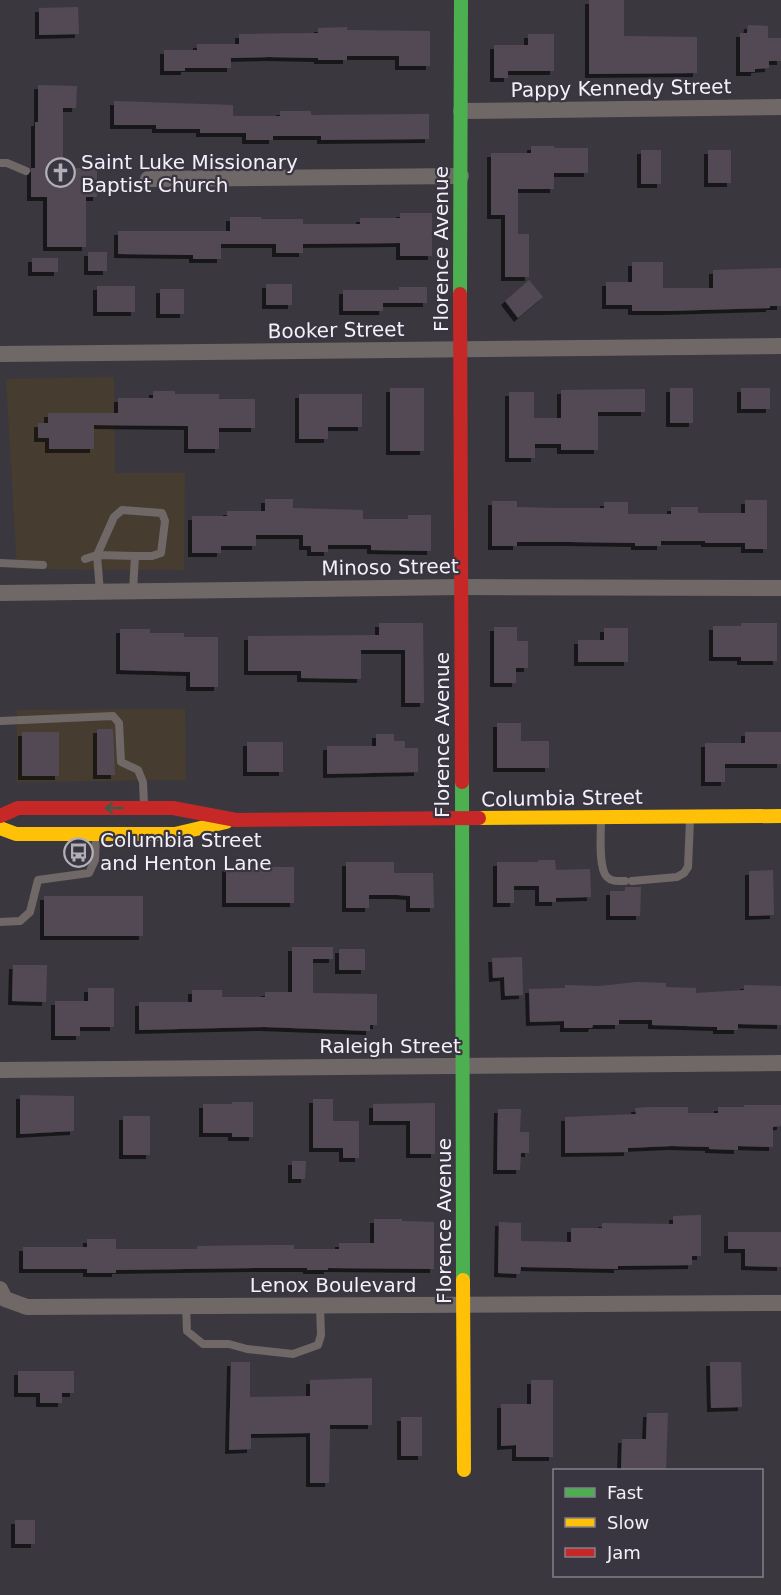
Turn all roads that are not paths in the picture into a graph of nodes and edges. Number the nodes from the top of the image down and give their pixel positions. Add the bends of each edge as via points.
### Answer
1 (460, 0) edge
2 (781, 107) edge
3 (461, 111) junction
4 (0, 163) edge
5 (26, 171) dead end
6 (460, 176) junction
7 (148, 179) dead end
8 (781, 345) edge
9 (460, 350) junction
10 (0, 354) edge
11 (96, 555) junction
12 (135, 556) junction
13 (85, 559) dead end
14 (0, 563) edge
15 (43, 565) dead end
16 (462, 587) junction
17 (781, 588) edge
18 (134, 591) junction
19 (99, 592) junction
20 (0, 593) edge
21 (0, 721) edge
22 (144, 808) junction
23 (0, 816) edge
24 (690, 816) junction
25 (781, 816) edge
26 (601, 817) junction
27 (461, 819) junction
28 (236, 820) junction
29 (0, 828) edge
30 (96, 834) junction
31 (0, 922) edge
32 (781, 1063) edge
33 (463, 1066) junction
34 (0, 1070) edge
35 (0, 1289) edge
36 (781, 1303) edge
37 (465, 1305) junction
38 (186, 1306) junction
39 (320, 1306) junction
40 (464, 1470) dead end

1 - 3 street, Florence Avenue
2 - 3 street, Pappy Kennedy Street
3 - 6 street, Florence Avenue
4 - 5 lane
6 - 7 street
6 - 9 street, Florence Avenue
8 - 9 street, Booker Street
9 - 10 street, Booker Street
9 - 16 street, Florence Avenue
11 - 12 lane
11 - 12 lane via 114,517 122,510 162,513 165,520 161,553
11 - 13 lane
11 - 19 lane
12 - 18 lane
14 - 15 lane
16 - 17 street, Minoso Street
16 - 18 street, Minoso Street
16 - 27 street, Florence Avenue
18 - 19 street, Minoso Street
19 - 20 street, Minoso Street
21 - 22 lane via 113,716 119,723 122,762 138,770 143,782
22 -> 23 street, Columbia Street via 18,808
22 - 28 street, Columbia Street via 173,808
24 - 25 street, Columbia Street
24 - 26 street, Columbia Street
24 - 26 lane via 688,867 684,873 629,881 609,878 603,870
26 - 27 street, Columbia Street
27 - 28 street, Columbia Street
27 - 33 street, Florence Avenue
28 - 30 street, Columbia Street via 175,834
29 - 30 street, Columbia Street via 16,834
30 - 31 lane via 95,860 89,873 38,880 30,912 20,921
32 - 33 street, Raleigh Street
33 - 34 street, Raleigh Street
33 - 37 street, Florence Avenue
35 - 38 street, Lenox Boulevard via 5,1299 27,1307
36 - 37 street, Lenox Boulevard
37 - 39 street, Lenox Boulevard
37 - 40 street, Florence Avenue
38 - 39 street, Lenox Boulevard
38 - 39 lane via 187,1331 203,1344 293,1354 318,1345

